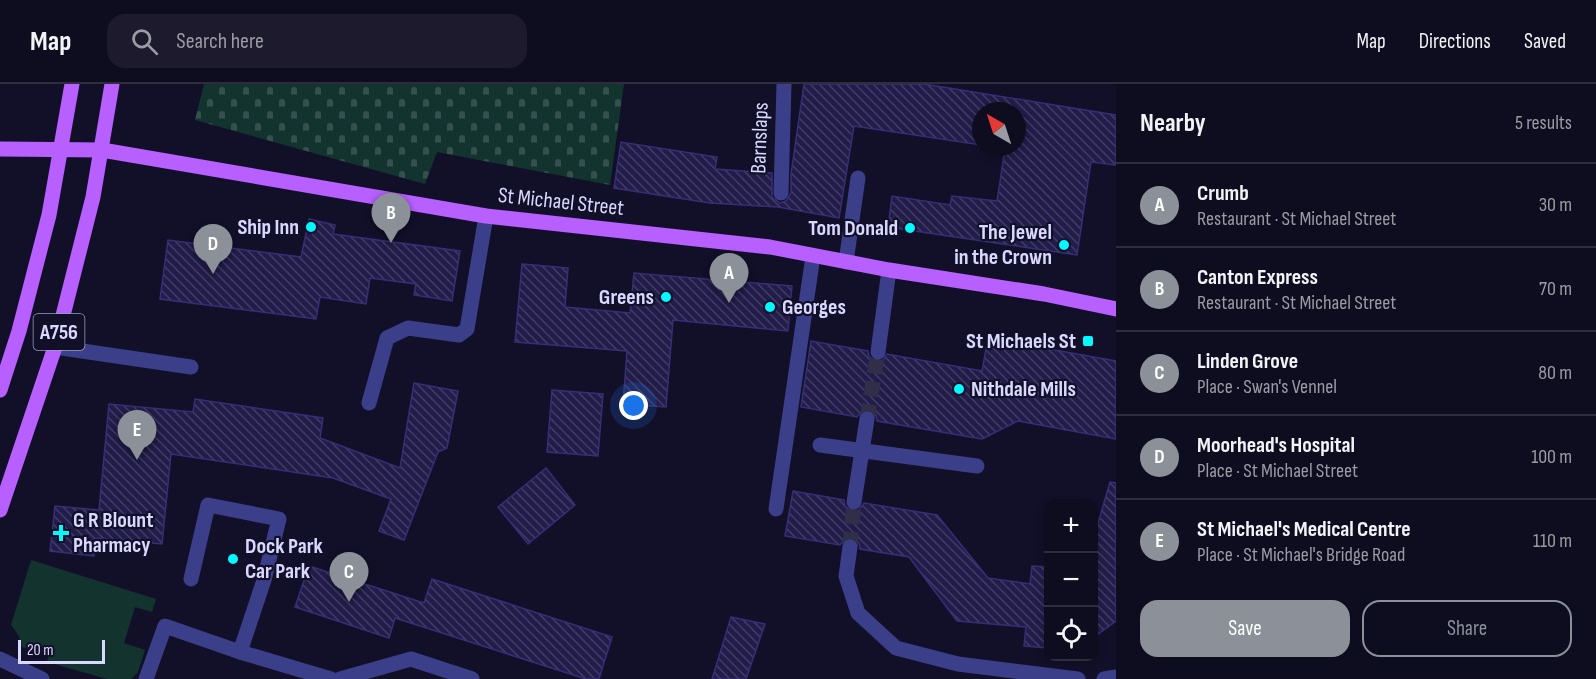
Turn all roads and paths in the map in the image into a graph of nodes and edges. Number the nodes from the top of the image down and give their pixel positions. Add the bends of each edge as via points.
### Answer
1 (72, 84) edge
2 (112, 84) edge
3 (784, 84) edge
4 (0, 149) edge
5 (60, 149) junction
6 (102, 150) junction
7 (858, 178) dead end
8 (781, 193) dead end
9 (486, 216) junction
10 (813, 256) junction
11 (846, 262) junction
12 (889, 270) junction
13 (1116, 309) edge
14 (55, 347) junction
15 (878, 352) tunnel mouth
16 (191, 368) dead end
17 (0, 390) edge
18 (369, 403) dead end
19 (867, 419) tunnel mouth
20 (820, 444) dead end
21 (862, 450) junction
22 (978, 466) dead end
23 (854, 502) tunnel mouth
24 (776, 509) dead end
25 (0, 510) edge
26 (850, 547) tunnel mouth
27 (191, 579) dead end
28 (240, 652) junction
29 (0, 659) edge
30 (1116, 677) edge
31 (42, 679) edge
32 (146, 679) edge
33 (331, 679) edge
34 (340, 679) edge
35 (471, 679) edge
36 (1078, 679) edge
37 (1104, 679) edge

1 - 5 main road, A756
2 - 6 main road, A756
3 - 8 street, Barnslaps
4 - 5 main road, St Michael Street
5 - 6 main road, St Michael Street
5 - 17 main road, A756 via 49,215
6 - 9 main road, St Michael Street
6 - 14 main road, A756
7 - 11 street
9 - 10 main road, St Michael Street via 770,247
9 - 18 street via 467,329 459,335 408,328 387,338
10 - 11 main road, St Michael Street
10 - 24 street
11 - 12 main road, St Michael Street
12 - 13 main road, St Michael Street
12 - 15 street
14 - 16 street
14 - 25 main road, A756
19 - 21 street
20 - 21 street
21 - 22 street
21 - 23 street
26 - 36 street via 846,576 858,613 896,648 958,664
27 - 28 street via 207,505 279,519
28 - 32 street via 165,626
28 - 33 street
29 - 31 street
30 - 37 street
34 - 35 street via 411,658

